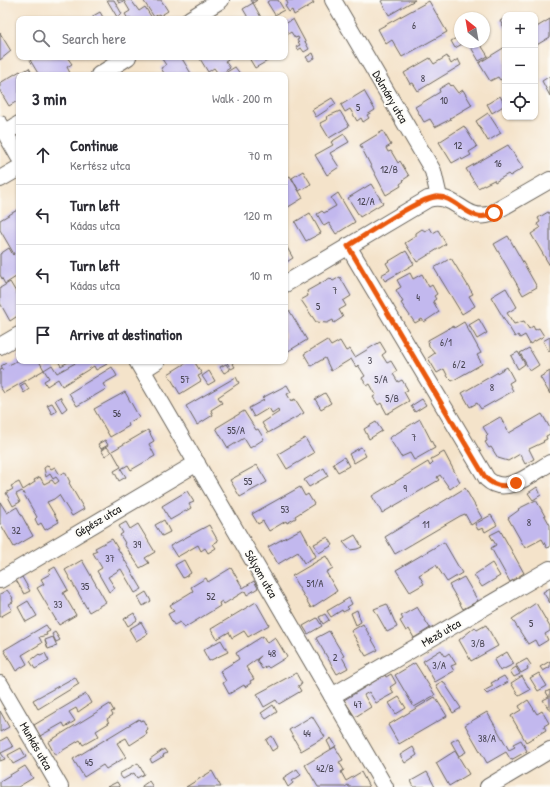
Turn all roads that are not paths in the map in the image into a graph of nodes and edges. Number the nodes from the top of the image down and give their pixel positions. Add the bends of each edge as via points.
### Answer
1 (221, 0) edge
2 (333, 0) edge
3 (195, 16) edge
4 (123, 60) edge
5 (104, 72) edge
6 (16, 125) edge
7 (3, 128) edge
8 (16, 152) edge
9 (16, 170) edge
10 (0, 179) edge
11 (550, 180) edge
12 (439, 197) junction
13 (348, 246) junction
14 (288, 282) edge
15 (16, 337) edge
16 (0, 346) edge
17 (140, 365) edge
18 (197, 463) junction
19 (550, 463) edge
20 (550, 569) edge
21 (0, 580) edge
22 (0, 684) edge
23 (332, 696) junction
24 (550, 750) edge
25 (60, 787) edge
26 (385, 787) edge
27 (488, 787) edge

1 - 3 street
2 - 12 street, Dolmány utca via 433,171
4 - 5 street
6 - 7 street
7 - 8 street
9 - 10 street
11 - 12 street via 484,216 473,215 452,201
12 - 13 street via 428,199
13 - 14 street
13 - 19 street via 487,479 498,486 512,485
15 - 16 street
17 - 18 street, Sólyom utca
18 - 21 street, Gépész utca
18 - 23 street, Sólyom utca
20 - 23 street, Mező utca
22 - 25 street, Munkás utca
23 - 26 street, Sólyom utca
24 - 27 street

